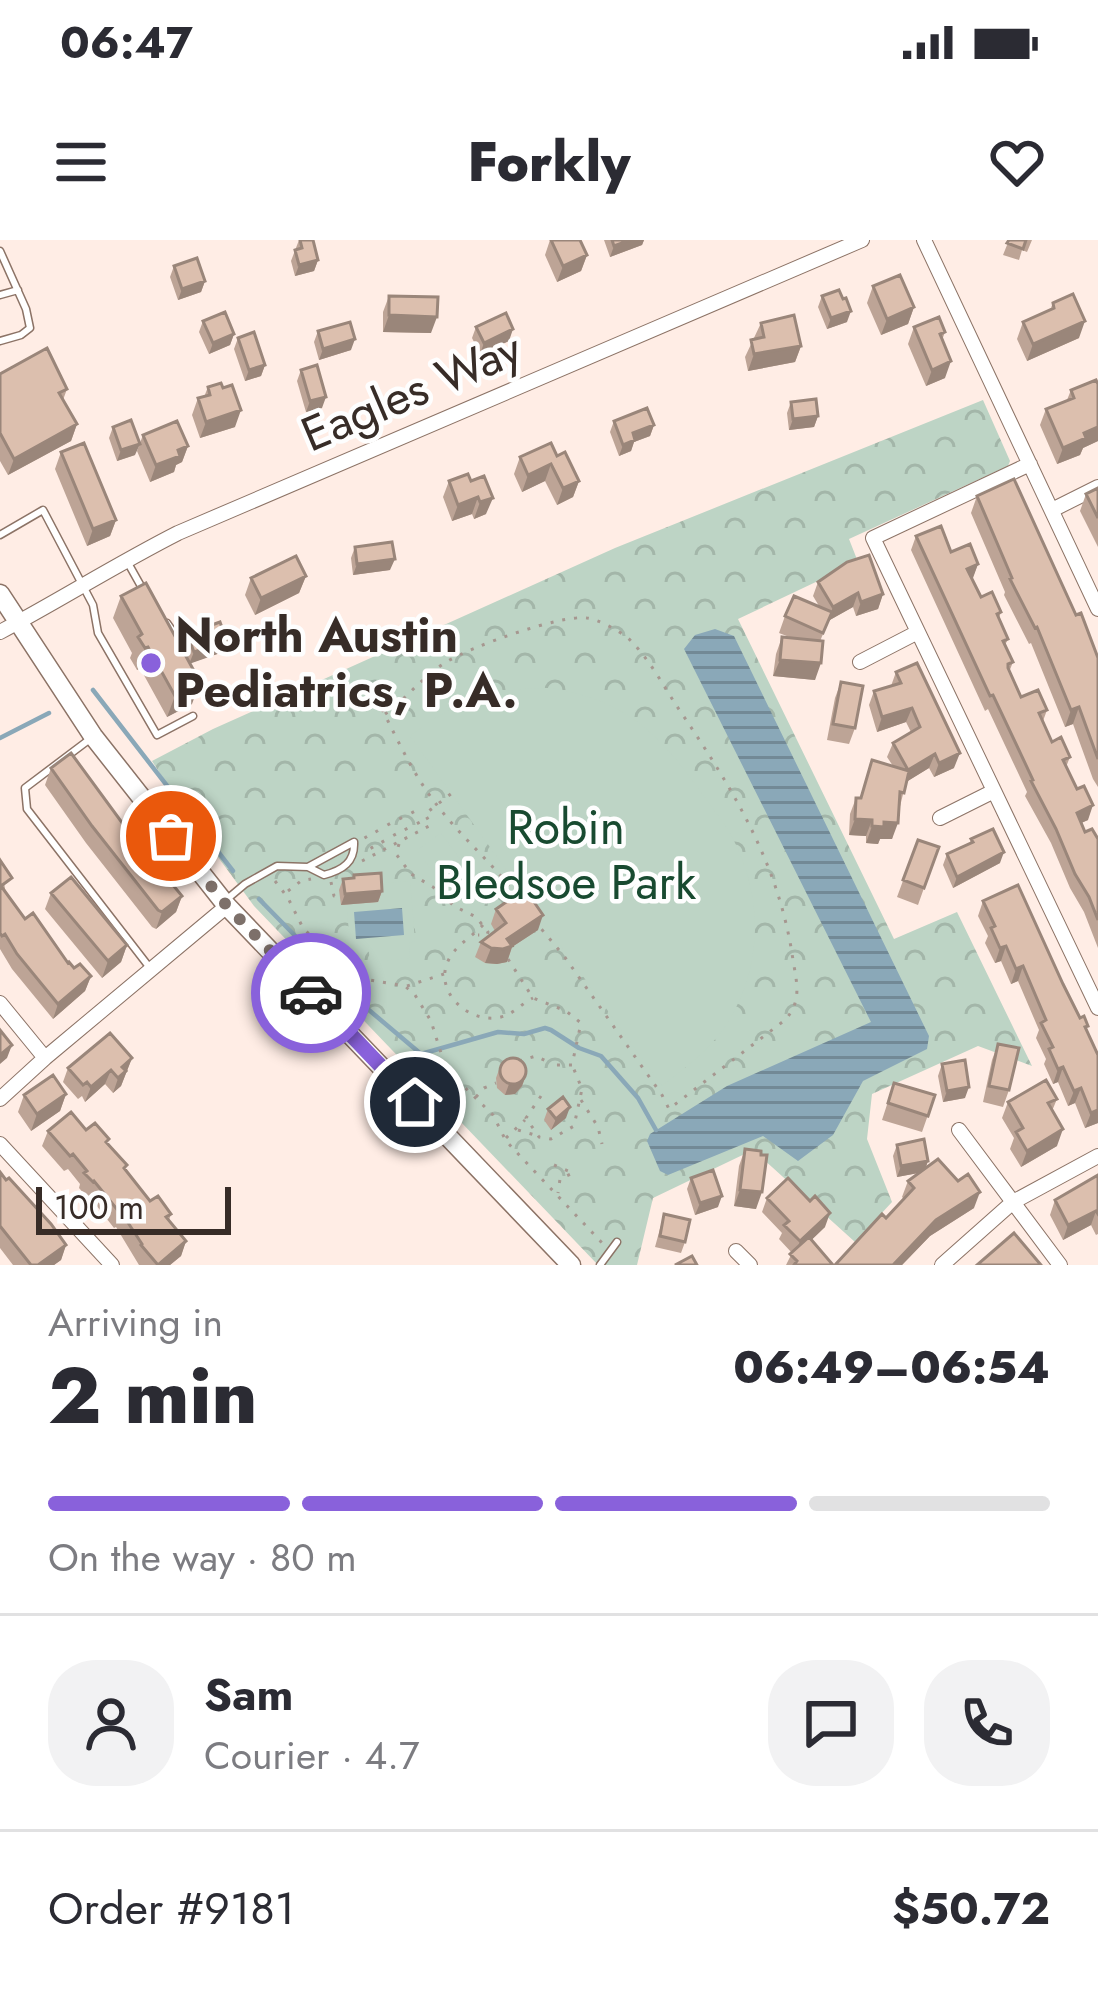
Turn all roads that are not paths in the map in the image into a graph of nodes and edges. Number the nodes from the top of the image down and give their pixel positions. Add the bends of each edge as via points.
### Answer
1 (862, 240) edge
2 (924, 240) edge
3 (0, 251) edge
4 (18, 290) junction
5 (0, 295) edge
6 (0, 341) edge
7 (1030, 464) junction
8 (1098, 487) edge
9 (1052, 510) junction
10 (0, 535) edge
11 (126, 560) junction
12 (82, 585) junction
13 (0, 594) edge
14 (152, 601) edge
15 (1098, 609) edge
16 (163, 617) edge
17 (20, 621) junction
18 (0, 632) edge
19 (918, 632) junction
20 (176, 636) edge
21 (860, 662) dead end
22 (193, 716) dead end
23 (93, 736) junction
24 (994, 791) junction
25 (940, 818) dead end
26 (308, 867) junction
27 (225, 904) junction
28 (152, 969) junction
29 (0, 1003) edge
30 (1098, 1008) edge
31 (45, 1058) junction
32 (0, 1100) edge
33 (958, 1130) dead end
34 (0, 1144) edge
35 (1098, 1156) edge
36 (1012, 1202) junction
37 (617, 1242) dead end
38 (736, 1251) dead end
39 (112, 1265) edge
40 (572, 1265) edge
41 (600, 1265) edge
42 (750, 1265) edge
43 (942, 1265) edge
44 (1060, 1265) edge

1 - 11 street, Eagles Way
2 - 7 street
3 - 4 lane
4 - 5 lane
4 - 6 lane via 29,328
7 - 9 street
7 - 19 street via 873,538
8 - 9 street
9 - 15 street
10 - 12 lane via 43,509
11 - 12 street, Eagles Way
11 - 14 lane
12 - 17 street, Eagles Way
12 - 22 lane via 98,633 157,735
13 - 17 main road
16 - 20 lane
17 - 18 street, Eagles Way
17 - 23 main road
19 - 21 street
19 - 24 street
23 - 27 main road
23 - 28 lane via 25,788 27,809
24 - 25 street
24 - 30 street
26 - 26 lane via 342,848 353,842 348,864 324,874
26 - 27 lane via 277,866
27 - 28 street
27 - 40 main road
28 - 31 street
29 - 31 street
31 - 32 street
33 - 36 street
34 - 39 street
35 - 36 street
36 - 43 street
36 - 44 street
37 - 41 lane
38 - 42 street

